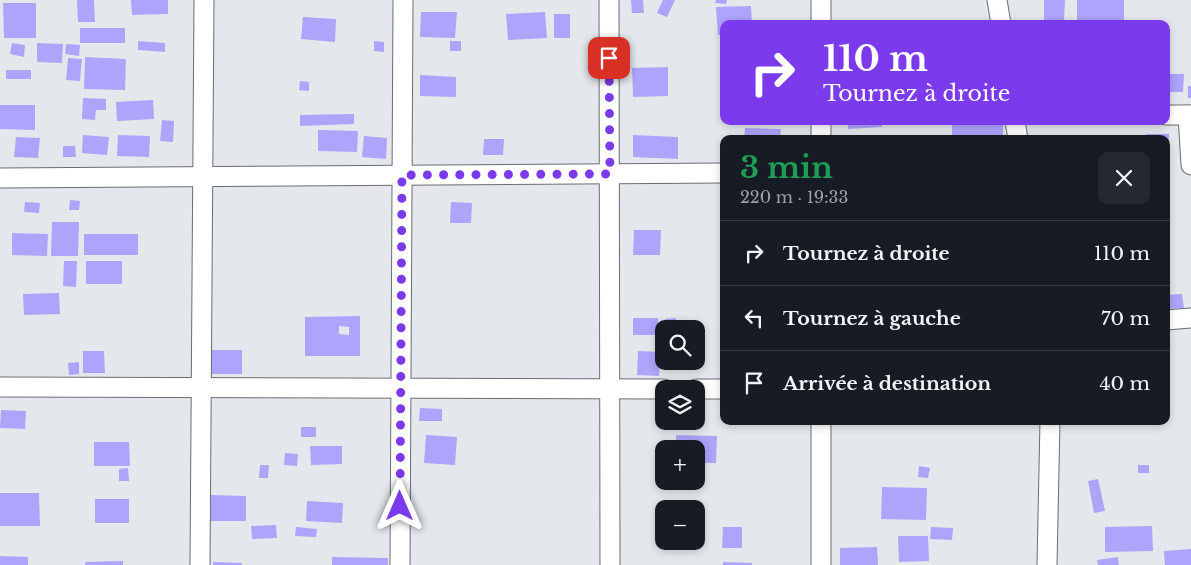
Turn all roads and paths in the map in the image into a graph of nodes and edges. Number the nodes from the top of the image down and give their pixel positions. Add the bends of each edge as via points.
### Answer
1 (204, 0) edge
2 (403, 0) edge
3 (609, 0) edge
4 (821, 0) edge
5 (997, 0) edge
6 (821, 20) edge
7 (1000, 20) edge
8 (1190, 115) edge
9 (1170, 116) edge
10 (1191, 165) edge
11 (720, 172) edge
12 (610, 174) junction
13 (402, 175) junction
14 (203, 177) junction
15 (0, 178) edge
16 (1191, 318) edge
17 (1170, 320) edge
18 (0, 387) edge
19 (202, 388) junction
20 (401, 388) junction
21 (610, 389) junction
22 (655, 389) edge
23 (705, 389) edge
24 (720, 389) edge
25 (821, 425) edge
26 (1050, 425) edge
27 (200, 565) edge
28 (400, 565) edge
29 (610, 565) edge
30 (821, 565) edge
31 (1047, 565) edge

1 - 14 street
2 - 13 street
3 - 12 street
4 - 6 street
5 - 7 street
8 - 9 street
8 - 10 street
11 - 12 street
12 - 13 street
12 - 21 street
13 - 14 street
13 - 20 street
14 - 15 street
14 - 19 street
16 - 17 street
18 - 19 street
19 - 20 street
19 - 27 street
20 - 21 street
20 - 28 street
21 - 22 street
21 - 29 street
23 - 24 street
25 - 30 street
26 - 31 street

